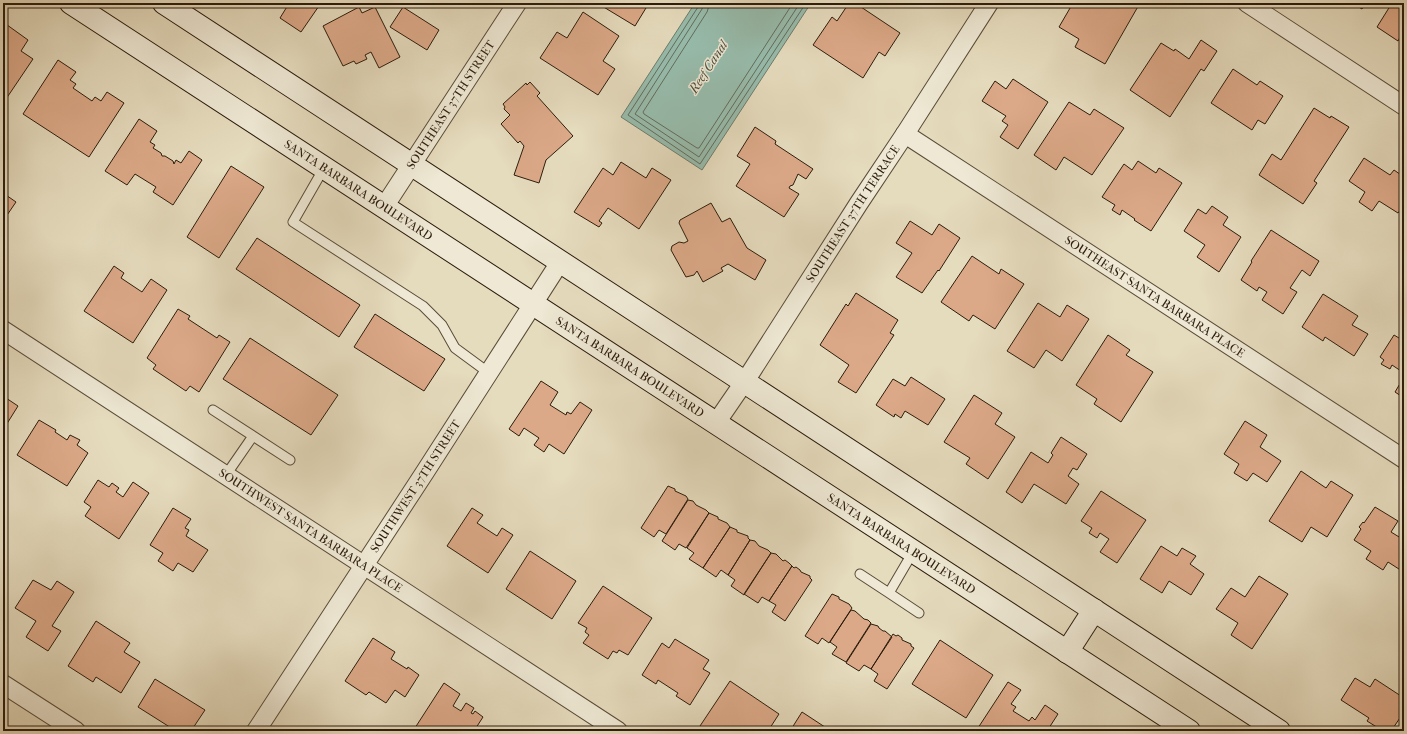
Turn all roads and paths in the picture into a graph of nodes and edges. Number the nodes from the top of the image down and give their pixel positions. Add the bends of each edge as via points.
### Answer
1 (71, 3) edge
2 (164, 3) edge
3 (518, 3) edge
4 (989, 3) edge
5 (1247, 3) edge
6 (1404, 106) edge
7 (905, 134) junction
8 (411, 164) junction
9 (324, 168) junction
10 (384, 207) junction
11 (560, 262) junction
12 (532, 304) junction
13 (3, 330) edge
14 (489, 373) junction
15 (744, 382) junction
16 (213, 410) dead end
17 (716, 424) junction
18 (253, 436) junction
19 (1404, 459) edge
20 (290, 460) dead end
21 (226, 475) junction
22 (914, 552) junction
23 (364, 565) junction
24 (860, 574) dead end
25 (889, 593) junction
26 (1094, 610) junction
27 (918, 613) dead end
28 (1067, 652) junction
29 (3, 684) edge
30 (76, 731) edge
31 (256, 731) edge
32 (618, 731) edge
33 (1189, 731) edge
34 (1279, 731) edge

1 - 9 main road, SANTA BARBARA BOULEVARD
2 - 8 main road
3 - 8 street, SOUTHEAST 37TH STREET
4 - 7 street, SOUTHEAST 37TH TERRACE
5 - 6 street
7 - 15 street, SOUTHEAST 37TH TERRACE
7 - 19 street, SOUTHEAST SANTA BARBARA PLACE
8 - 10 street, SOUTHEAST 37TH STREET
8 - 11 main road
9 - 10 main road, SANTA BARBARA BOULEVARD
9 - 14 lane via 293,222 423,306 442,325 455,348
10 - 12 main road, SANTA BARBARA BOULEVARD
11 - 12 street, SOUTHWEST 37TH STREET
11 - 15 main road
12 - 14 street, SOUTHWEST 37TH STREET
12 - 17 main road, SANTA BARBARA BOULEVARD
13 - 21 street, SOUTHWEST SANTA BARBARA PLACE
14 - 23 street, SOUTHWEST 37TH STREET
15 - 17 street, SOUTHEAST 37TH TERRACE
15 - 26 main road
16 - 18 lane
17 - 22 main road, SANTA BARBARA BOULEVARD
18 - 20 lane
18 - 21 lane
21 - 23 street, SOUTHWEST SANTA BARBARA PLACE
22 - 25 lane
22 - 28 main road, SANTA BARBARA BOULEVARD
23 - 31 street, SOUTHWEST 37TH STREET
23 - 32 street, SOUTHWEST SANTA BARBARA PLACE
24 - 25 lane
25 - 27 lane
26 - 28 main road
26 - 34 main road
28 - 33 main road, SANTA BARBARA BOULEVARD
29 - 30 street

